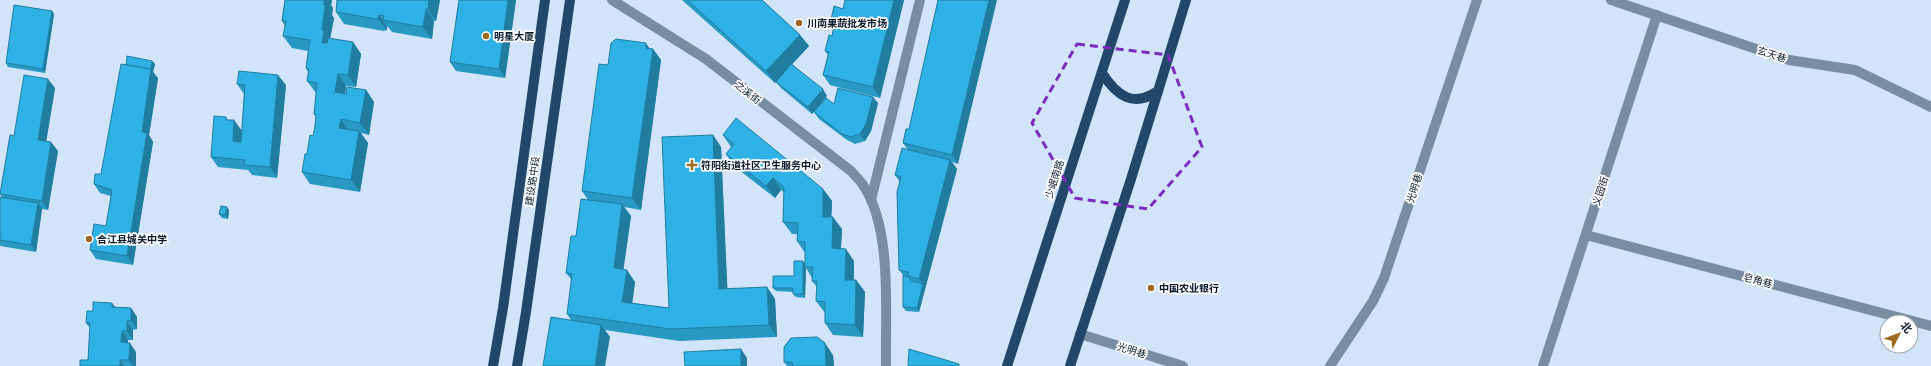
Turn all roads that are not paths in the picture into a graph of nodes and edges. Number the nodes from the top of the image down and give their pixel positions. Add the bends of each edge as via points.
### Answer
1 (545, 0) edge
2 (570, 0) edge
3 (612, 0) edge
4 (920, 0) edge
5 (1125, 0) edge
6 (1186, 0) edge
7 (1476, 0) edge
8 (1611, 0) edge
9 (1657, 16) junction
10 (1102, 73) junction
11 (1158, 91) junction
12 (1931, 107) edge
13 (871, 200) junction
14 (1586, 235) junction
15 (1931, 326) edge
16 (1080, 334) junction
17 (493, 366) edge
18 (517, 366) edge
19 (886, 366) edge
20 (1007, 366) edge
21 (1070, 366) edge
22 (1183, 366) edge
23 (1330, 366) edge
24 (1543, 366) edge

1 - 17 main road, 建设路中段
2 - 18 main road, 建设路中段
3 - 13 street, 之溪街 via 706,59 845,166 863,185
4 - 13 street
5 - 10 main road, 少岷南路
6 - 11 main road
7 - 23 street, 光明巷 via 1384,278 1373,301
8 - 9 street, 玄天巷
9 - 12 street, 玄天巷 via 1789,60 1856,70
9 - 14 street, 义园街
10 - 11 main road via 1110,86 1126,98 1148,98
10 - 20 main road, 少岷南路
11 - 16 main road
13 - 19 street, 之溪街 via 880,230 883,255
14 - 15 street, 皂角巷
14 - 24 street, 义园街
16 - 21 main road
16 - 22 street, 光明巷

